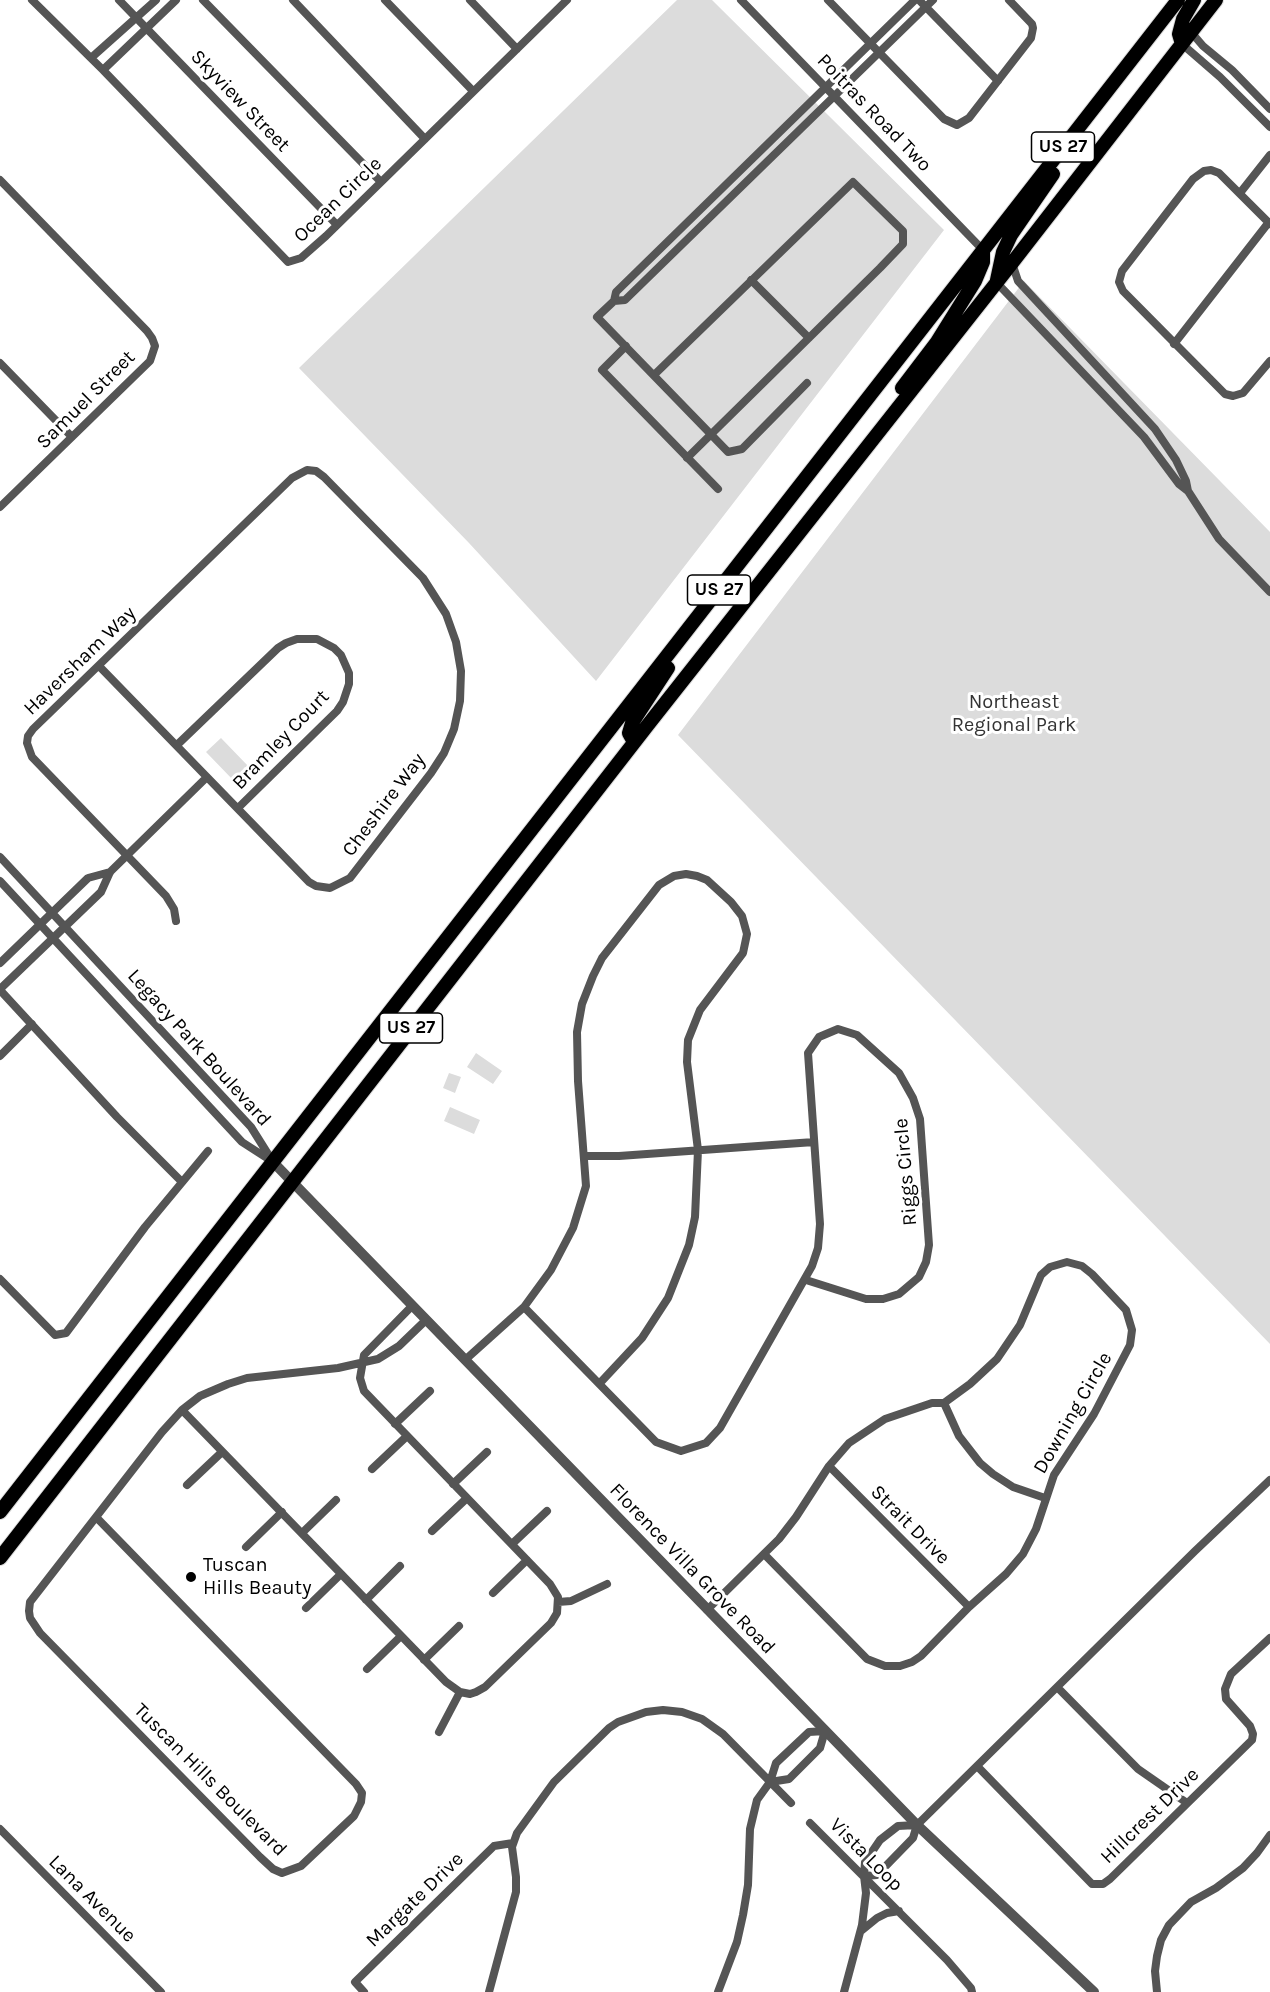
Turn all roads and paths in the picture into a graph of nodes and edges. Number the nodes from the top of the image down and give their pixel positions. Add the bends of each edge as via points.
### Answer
1 (32, 0) edge
2 (119, 0) edge
3 (156, 0) edge
4 (176, 0) edge
5 (203, 0) edge
6 (292, 0) edge
7 (385, 0) edge
8 (470, 0) edge
9 (741, 0) edge
10 (828, 0) edge
11 (917, 0) edge
12 (933, 0) edge
13 (1009, 0) edge
14 (1178, 0) edge
15 (1194, 0) edge
16 (1216, 0) edge
17 (564, 1) edge
18 (926, 7) junction
19 (136, 18) junction
20 (146, 28) junction
21 (1191, 32) junction
22 (870, 44) junction
23 (1182, 44) junction
24 (517, 49) junction
25 (879, 53) junction
26 (91, 58) junction
27 (103, 70) junction
28 (998, 81) junction
29 (1112, 85) junction
30 (826, 87) junction
31 (473, 92) junction
32 (835, 97) junction
33 (1270, 109) edge
34 (1270, 128) edge
35 (425, 139) junction
36 (1270, 155) edge
37 (0, 180) edge
38 (381, 182) junction
39 (1240, 193) junction
40 (1269, 223) edge
41 (337, 225) junction
42 (664, 244) junction
43 (983, 250) junction
44 (674, 253) junction
45 (1012, 263) junction
46 (751, 280) junction
47 (997, 283) junction
48 (614, 301) junction
49 (809, 338) junction
50 (1174, 344) junction
51 (626, 346) junction
52 (1270, 361) edge
53 (0, 363) edge
54 (654, 375) junction
55 (807, 383) dead end
56 (711, 434) junction
57 (72, 437) junction
58 (868, 446) junction
59 (687, 458) junction
60 (308, 470) joint
61 (718, 489) dead end
62 (1188, 491) junction
63 (0, 507) edge
64 (726, 582) junction
65 (1270, 592) edge
66 (99, 666) junction
67 (634, 742) junction
68 (177, 745) junction
69 (207, 777) junction
70 (238, 808) junction
71 (127, 855) junction
72 (0, 857) edge
73 (110, 872) junction
74 (0, 881) edge
75 (52, 913) junction
76 (176, 921) dead end
77 (40, 925) junction
78 (66, 927) junction
79 (54, 939) junction
80 (0, 963) edge
81 (0, 989) edge
82 (32, 1024) junction
83 (0, 1056) edge
84 (814, 1142) junction
85 (699, 1150) junction
86 (208, 1152) dead end
87 (585, 1156) junction
88 (273, 1162) junction
89 (292, 1181) junction
90 (182, 1182) junction
91 (0, 1279) edge
92 (806, 1280) junction
93 (412, 1306) junction
94 (524, 1307) junction
95 (426, 1320) junction
96 (465, 1360) junction
97 (362, 1361) junction
98 (600, 1383) junction
99 (430, 1391) dead end
100 (944, 1403) junction
101 (182, 1410) junction
102 (395, 1424) junction
103 (407, 1436) junction
104 (222, 1452) junction
105 (487, 1452) dead end
106 (829, 1466) junction
107 (372, 1469) dead end
108 (1270, 1480) edge
109 (453, 1484) junction
110 (187, 1485) dead end
111 (467, 1498) junction
112 (1045, 1498) junction
113 (336, 1500) dead end
114 (547, 1511) dead end
115 (0, 1512) edge
116 (282, 1512) junction
117 (96, 1517) junction
118 (432, 1531) dead end
119 (302, 1533) junction
120 (512, 1544) junction
121 (246, 1547) dead end
122 (765, 1555) junction
123 (0, 1558) edge
124 (527, 1560) junction
125 (400, 1566) dead end
126 (341, 1574) junction
127 (607, 1584) dead end
128 (494, 1593) dead end
129 (366, 1600) junction
130 (558, 1602) junction
131 (969, 1607) junction
132 (306, 1608) dead end
133 (707, 1610) junction
134 (459, 1626) dead end
135 (401, 1636) junction
136 (1270, 1638) edge
137 (424, 1660) junction
138 (366, 1669) dead end
139 (1058, 1688) junction
140 (459, 1692) junction
141 (825, 1731) junction
142 (439, 1732) dead end
143 (978, 1767) junction
144 (770, 1782) junction
145 (790, 1803) dead end
146 (1187, 1803) junction
147 (810, 1823) dead end
148 (917, 1825) junction
149 (0, 1829) edge
150 (1270, 1835) edge
151 (513, 1843) junction
152 (864, 1876) junction
153 (899, 1911) junction
154 (861, 1931) junction
155 (161, 1992) edge
156 (364, 1992) edge
157 (489, 1992) edge
158 (718, 1992) edge
159 (844, 1992) edge
160 (972, 1992) edge
161 (1094, 1992) edge
162 (1157, 1992) edge

1 - 26 street, Ocean Circle
2 - 19 street, Skyview Street
3 - 19 street
4 - 20 street
5 - 38 street
6 - 35 street
7 - 31 street
8 - 24 street
9 - 30 street, Poitras Road Two
10 - 22 street
11 - 18 street
11 - 22 street
12 - 18 street
13 - 28 street via 1029,20 1033,33
14 - 29 highway, US 27
15 - 23 highway via 1183,19 1179,34
16 - 21 highway, US 27
17 - 24 street, Ocean Circle
18 - 25 street
18 - 28 street
19 - 20 street, Skyview Street
19 - 26 street
20 - 27 street
20 - 41 street, Skyview Street
21 - 23 highway, US 27
21 - 33 street
22 - 25 street
22 - 30 street
23 - 34 street
23 - 45 highway, US 27
24 - 31 street, Ocean Circle
25 - 28 street via 944,119 957,125 969,118
25 - 32 street
26 - 27 street, Ocean Circle
27 - 41 street, Ocean Circle via 288,262 301,258
29 - 43 highway, US 27
29 - 47 highway via 1102,110 1011,235
30 - 32 street, Poitras Road Two
30 - 42 street
31 - 35 street, Ocean Circle
32 - 43 street, Poitras Road Two
32 - 44 street
35 - 38 street, Ocean Circle
36 - 39 street
37 - 57 street, Samuel Street via 147,331 155,346 150,361
38 - 41 street, Ocean Circle
39 - 40 street
39 - 50 street via 1219,173 1200,173 1122,271 1119,282 1123,291
40 - 50 street
42 - 44 street
42 - 48 street via 616,292
43 - 58 highway via 984,262 975,281 937,342 874,423
43 - 64 highway, US 27
44 - 48 street via 625,300
45 - 47 highway, US 27
45 - 62 street via 1018,281 1155,429 1176,460
46 - 49 street
46 - 49 street via 853,182 903,231 903,244
46 - 54 street
47 - 58 highway, US 27
47 - 62 street via 1144,437
48 - 51 street via 597,317
49 - 56 street
50 - 52 street via 1229,395 1247,390
51 - 54 street
51 - 59 street via 602,370
53 - 57 street
54 - 56 street
55 - 56 street via 742,449 728,452
56 - 59 street
57 - 63 street, Samuel Street
58 - 67 highway, US 27
59 - 61 street
60 - 66 street, Haversham Way via 292,478
60 - 70 street, Cheshire Way via 324,477 423,578 439,600 459,656 462,686 458,715 450,741 431,773 350,878 338,885 323,888 309,882
62 - 65 street via 1219,539
64 - 67 highway via 713,607 635,718 629,733
64 - 88 highway, US 27
66 - 68 street, Cheshire Way
66 - 71 street, Haversham Way via 33,729 27,743 32,757
67 - 89 highway, US 27
68 - 69 street, Cheshire Way
68 - 70 street, Bramley Court via 286,643 307,638 334,648 349,673 350,684 343,702
69 - 70 street, Cheshire Way
69 - 71 street
71 - 73 street
71 - 76 street, Haversham Way via 166,896
72 - 75 street, Legacy Park Boulevard
73 - 75 street via 88,878
73 - 78 street via 101,892
74 - 77 street, Legacy Park Boulevard
75 - 77 street
75 - 78 street, Legacy Park Boulevard
77 - 79 street, Legacy Park Boulevard
77 - 80 street
78 - 79 street
78 - 88 street, Legacy Park Boulevard via 251,1127
79 - 81 street
79 - 88 street, Legacy Park Boulevard via 242,1142
81 - 82 street
82 - 83 street
82 - 90 street
84 - 85 street
84 - 92 street, Riggs Circle via 820,1235
84 - 92 street, Riggs Circle via 808,1053 819,1036 838,1029 857,1035 899,1073 913,1098 920,1119 929,1245 919,1277 899,1294 883,1299 866,1299
85 - 87 street
85 - 87 street via 687,1062 688,1040 700,1010 743,953 747,934 731,903 707,880 682,874 659,885 602,958 586,991 577,1042
85 - 98 street via 695,1217 673,1288 642,1338
86 - 90 street
87 - 94 street via 586,1186 573,1228 551,1270
88 - 89 street, Florence Villa Grove Road
88 - 115 highway, US 27
89 - 93 street, Florence Villa Grove Road
89 - 123 highway, US 27
90 - 91 street via 66,1333 55,1335
92 - 98 street, Riggs Circle via 720,1428 706,1443 681,1450 656,1442
93 - 95 street, Florence Villa Grove Road
93 - 97 street
94 - 96 street
94 - 98 street, Riggs Circle
95 - 96 street, Florence Villa Grove Road
95 - 97 street, Tuscan Hills Boulevard via 392,1351 378,1359
96 - 133 street, Florence Villa Grove Road
97 - 101 street, Tuscan Hills Boulevard via 338,1368 238,1380 209,1392
97 - 102 street via 360,1378 364,1391
99 - 102 street
100 - 106 street, Downing Circle via 932,1403 877,1423 849,1443
100 - 112 street via 958,1436 980,1463 1013,1486
100 - 112 street, Downing Circle via 1002,1352 1020,1325 1045,1270 1067,1262 1092,1274 1126,1310 1132,1324 1132,1339 1094,1414 1054,1475
101 - 104 street
101 - 117 street, Tuscan Hills Boulevard
102 - 103 street
103 - 107 street
103 - 109 street
104 - 110 street
104 - 116 street
105 - 109 street
106 - 122 street, Downing Circle
106 - 131 street, Strait Drive
108 - 139 street
109 - 111 street
111 - 118 street
111 - 120 street
112 - 131 street, Downing Circle via 1023,1554
113 - 119 street
114 - 120 street
116 - 119 street
116 - 121 street
117 - 117 street, Tuscan Hills Boulevard via 30,1602 30,1618 40,1633 273,1869 282,1873 302,1866 354,1816 362,1793
119 - 126 street
120 - 124 street
122 - 131 street, Downing Circle via 876,1664 894,1667 912,1662
122 - 133 street, Downing Circle
124 - 128 street
124 - 130 street via 554,1588
125 - 129 street
126 - 129 street
126 - 132 street
127 - 130 street via 572,1601
129 - 135 street
130 - 140 street via 551,1623 485,1687 470,1694
133 - 141 street, Florence Villa Grove Road
134 - 137 street
135 - 137 street
135 - 138 street
136 - 146 street, Hillcrest Drive via 1231,1674 1225,1689 1226,1699 1250,1726 1252,1740
137 - 140 street
139 - 143 street
139 - 146 street via 1138,1769
140 - 142 street
141 - 144 street via 820,1748 789,1779
141 - 144 street via 808,1732 776,1763
141 - 148 street, Florence Villa Grove Road
143 - 146 street, Hillcrest Drive via 1096,1885 1110,1879
143 - 148 street
144 - 145 street
144 - 151 street via 723,1734 702,1719 675,1711 646,1712 609,1728 562,1773 535,1806
144 - 158 street via 754,1808 743,1915
147 - 152 street, Vista Loop
148 - 152 street via 913,1838 877,1875
148 - 152 street via 898,1826 880,1840 865,1862
148 - 161 street, Florence Villa Grove Road
149 - 155 street, Lana Avenue
150 - 162 street via 1243,1868 1191,1902 1169,1925 1157,1956
151 - 156 street, Margate Drive via 494,1846 355,1982
151 - 157 street via 516,1893
152 - 153 street, Vista Loop
152 - 154 street
153 - 154 street, Vista Loop via 877,1918
153 - 160 street, Vista Loop
154 - 159 street

